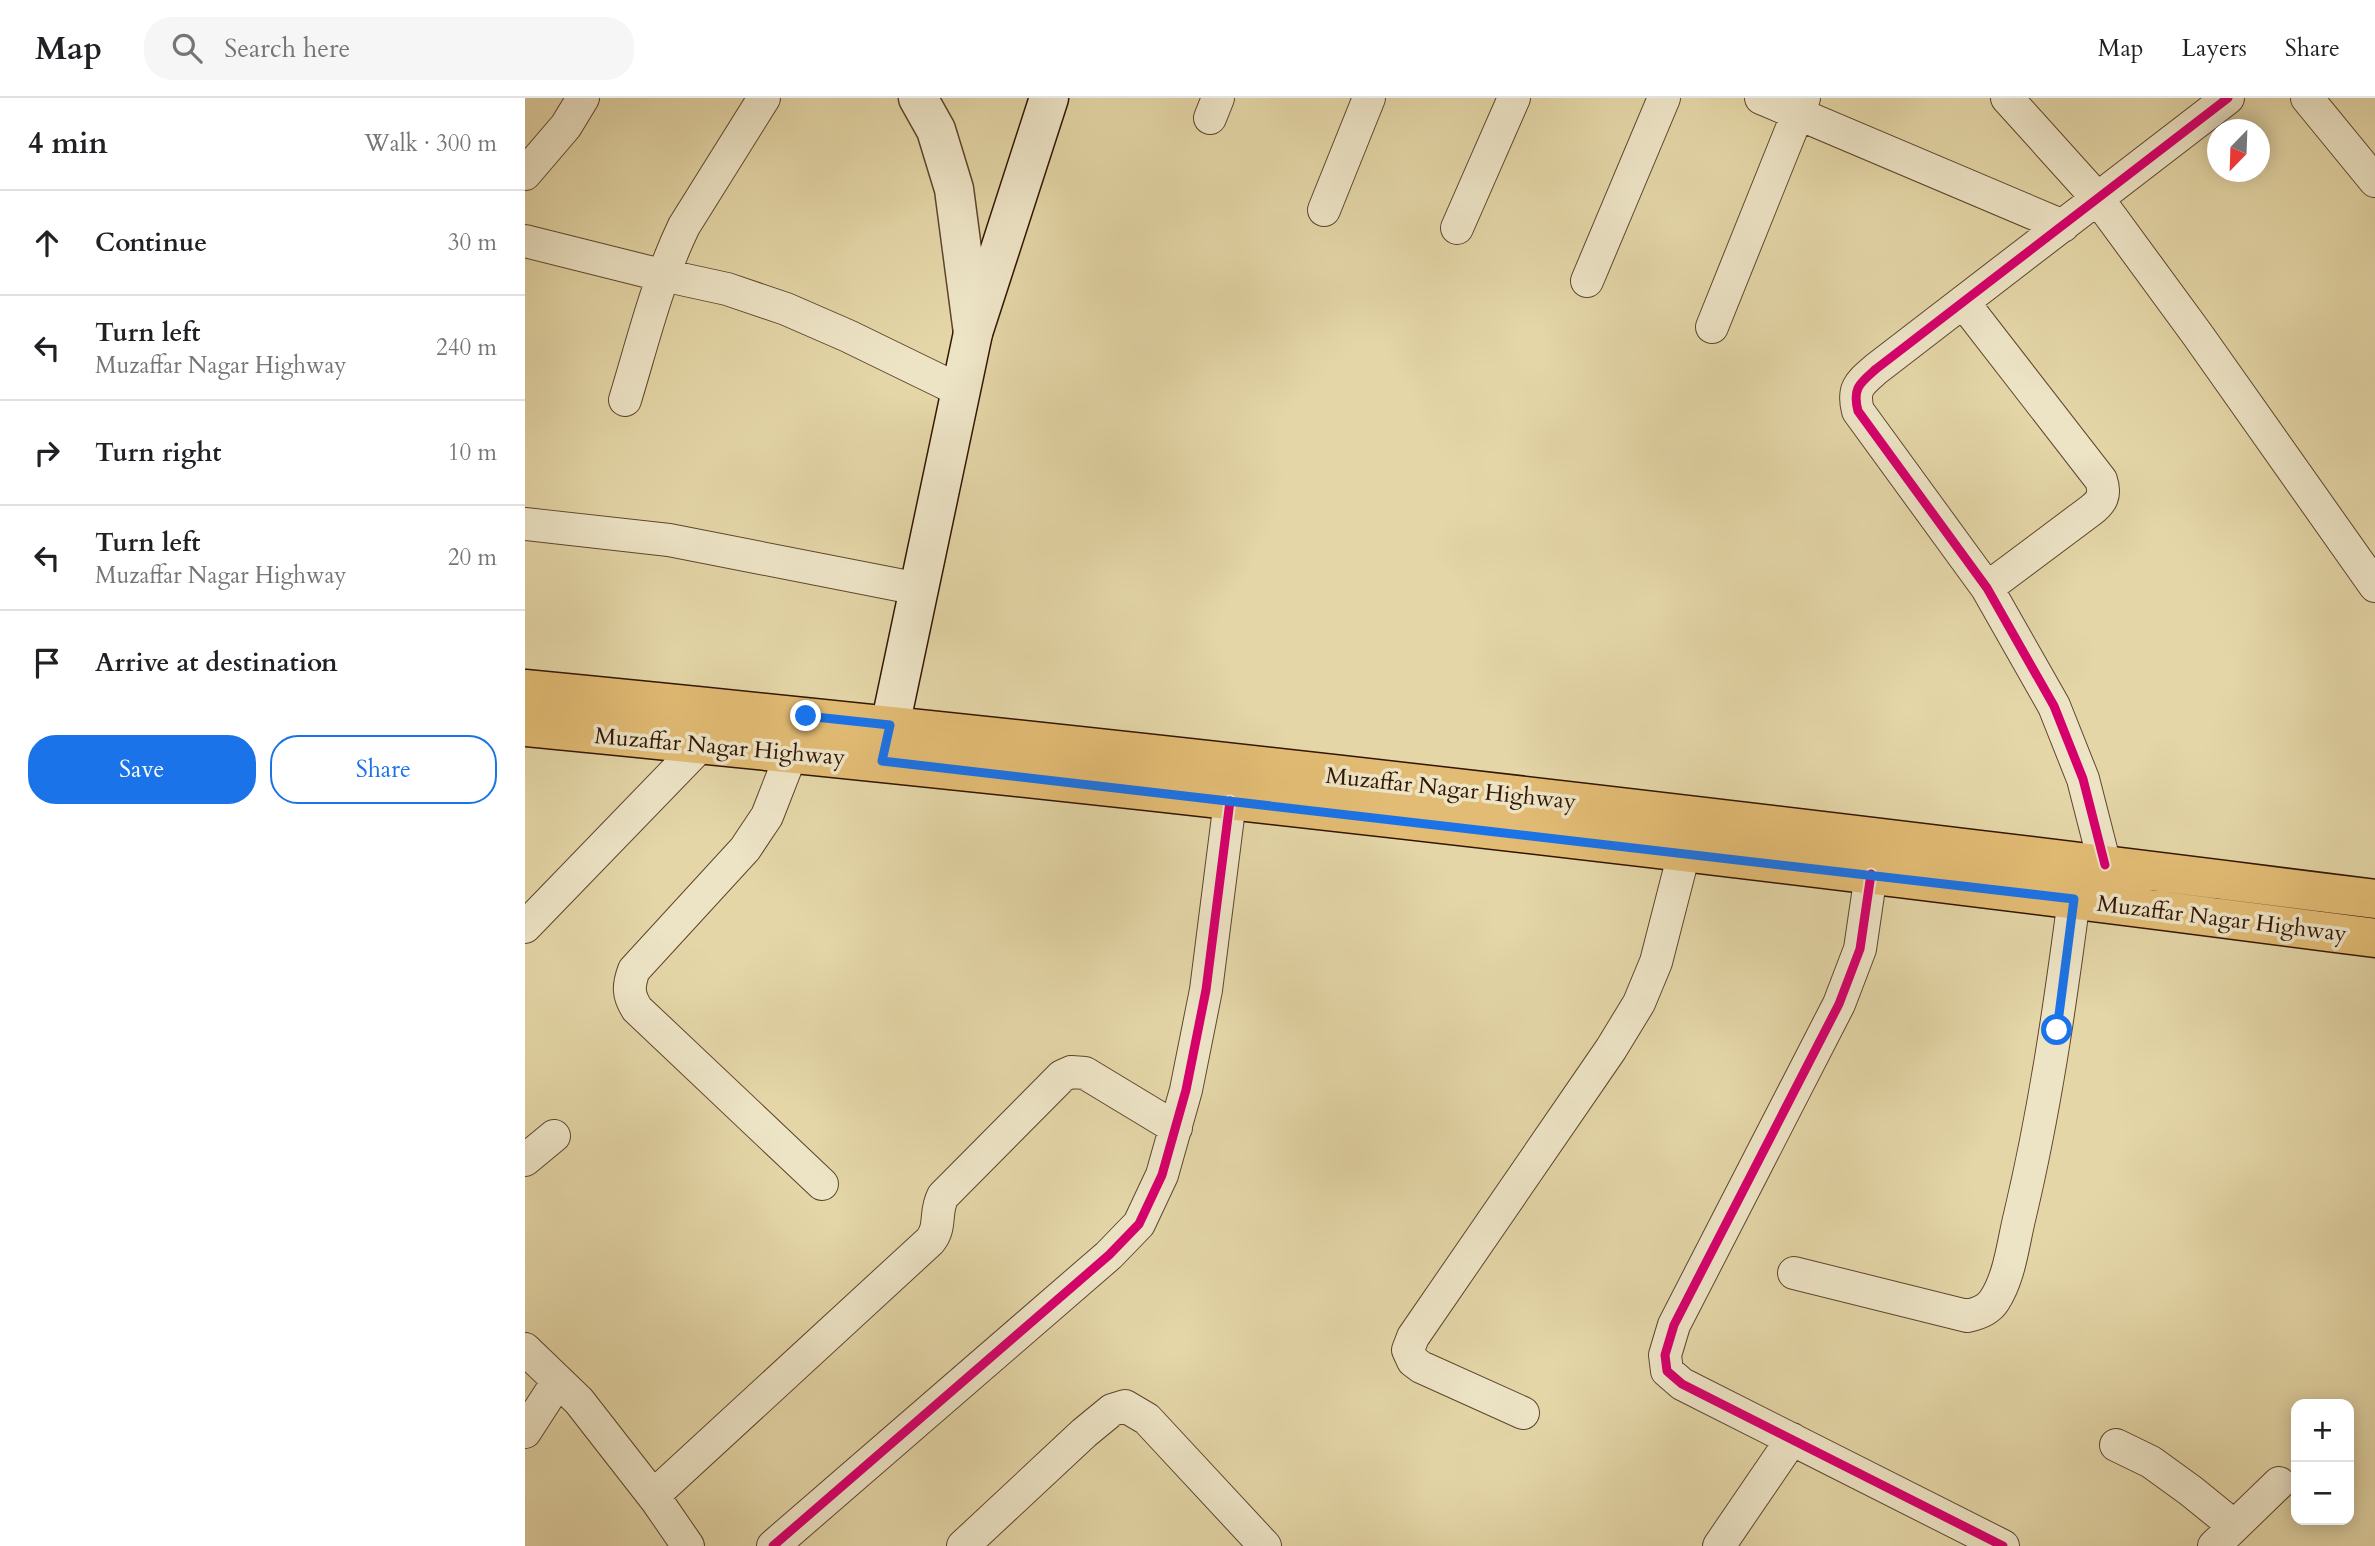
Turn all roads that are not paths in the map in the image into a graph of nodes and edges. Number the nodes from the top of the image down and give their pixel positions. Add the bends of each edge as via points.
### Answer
1 (583, 98) edge
2 (764, 98) edge
3 (918, 98) edge
4 (1049, 98) edge
5 (1370, 98) edge
6 (1514, 98) edge
7 (1664, 98) edge
8 (1761, 98) edge
9 (2007, 98) edge
10 (2228, 98) edge
11 (2307, 98) edge
12 (1801, 106) edge
13 (525, 174) edge
14 (2375, 181) edge
15 (2098, 200) junction
16 (1324, 210) dead end
17 (2063, 226) junction
18 (1457, 228) dead end
19 (525, 241) edge
20 (662, 275) junction
21 (1587, 281) dead end
22 (1963, 302) junction
23 (1712, 327) dead end
24 (973, 333) junction
25 (961, 391) junction
26 (625, 400) dead end
27 (525, 524) edge
28 (2375, 586) edge
29 (1987, 588) junction
30 (919, 589) junction
31 (525, 689) edge
32 (806, 716) junction
33 (890, 725) junction
34 (525, 727) edge
35 (702, 744) junction
36 (792, 753) junction
37 (882, 761) junction
38 (1230, 801) junction
39 (1684, 853) junction
40 (2105, 865) junction
41 (1871, 874) junction
42 (2074, 899) junction
43 (2375, 899) edge
44 (525, 928) edge
45 (2375, 938) edge
46 (1176, 1128) junction
47 (554, 1136) dead end
48 (525, 1160) edge
49 (822, 1184) dead end
50 (1794, 1273) dead end
51 (525, 1349) edge
52 (558, 1381) junction
53 (1523, 1413) dead end
54 (525, 1432) edge
55 (1792, 1440) junction
56 (2116, 1445) dead end
57 (2279, 1483) dead end
58 (653, 1496) junction
59 (2224, 1536) edge
60 (688, 1546) edge
61 (773, 1546) edge
62 (963, 1546) edge
63 (1265, 1546) edge
64 (1719, 1546) edge
65 (2003, 1546) edge

1 - 13 street
2 - 20 street via 684,226
3 - 24 main road via 936,130 954,189
4 - 24 main road
5 - 16 street
6 - 18 street
7 - 21 street
8 - 12 street
9 - 15 street
10 - 15 street
11 - 14 street
12 - 17 street
12 - 23 street
15 - 17 street
15 - 28 street
17 - 22 street
19 - 20 street
20 - 25 street via 727,289 786,309
20 - 26 street
22 - 29 street via 1859,384 1855,398 1859,411
22 - 29 street via 2105,491 2090,512
24 - 25 main road
25 - 30 main road
27 - 30 street via 669,540
29 - 40 street via 2054,706 2084,779
30 - 33 main road
31 - 32 main road, Muzaffar Nagar Highway
32 - 33 main road, Muzaffar Nagar Highway
32 - 36 street
33 - 37 main road
33 - 40 main road, Muzaffar Nagar Highway
34 - 35 main road, Muzaffar Nagar Highway
35 - 36 main road, Muzaffar Nagar Highway
35 - 44 street
36 - 37 main road, Muzaffar Nagar Highway
36 - 49 street via 767,816 745,849 634,970 628,985 637,1009
37 - 38 main road, Muzaffar Nagar Highway
38 - 39 main road, Muzaffar Nagar Highway
38 - 46 street via 1206,990
39 - 41 main road, Muzaffar Nagar Highway
39 - 53 street via 1656,962 1639,1003 1408,1350 1421,1367
40 - 43 main road, Muzaffar Nagar Highway
41 - 42 main road, Muzaffar Nagar Highway
41 - 55 street via 1860,949 1839,1004 1674,1325 1665,1355 1667,1371 1682,1384
42 - 45 main road, Muzaffar Nagar Highway
42 - 50 street via 2057,1030 2033,1157 2004,1280 1993,1303 1967,1316
46 - 58 street via 1085,1073 1062,1076 943,1196 930,1241
46 - 61 street via 1162,1175 1139,1224
47 - 48 street
51 - 52 street
52 - 54 street
52 - 58 street
55 - 64 street
55 - 65 street
56 - 59 street via 2151,1462 2191,1491
57 - 59 street
58 - 60 street
62 - 63 street via 1084,1433 1112,1410 1125,1406 1147,1419

